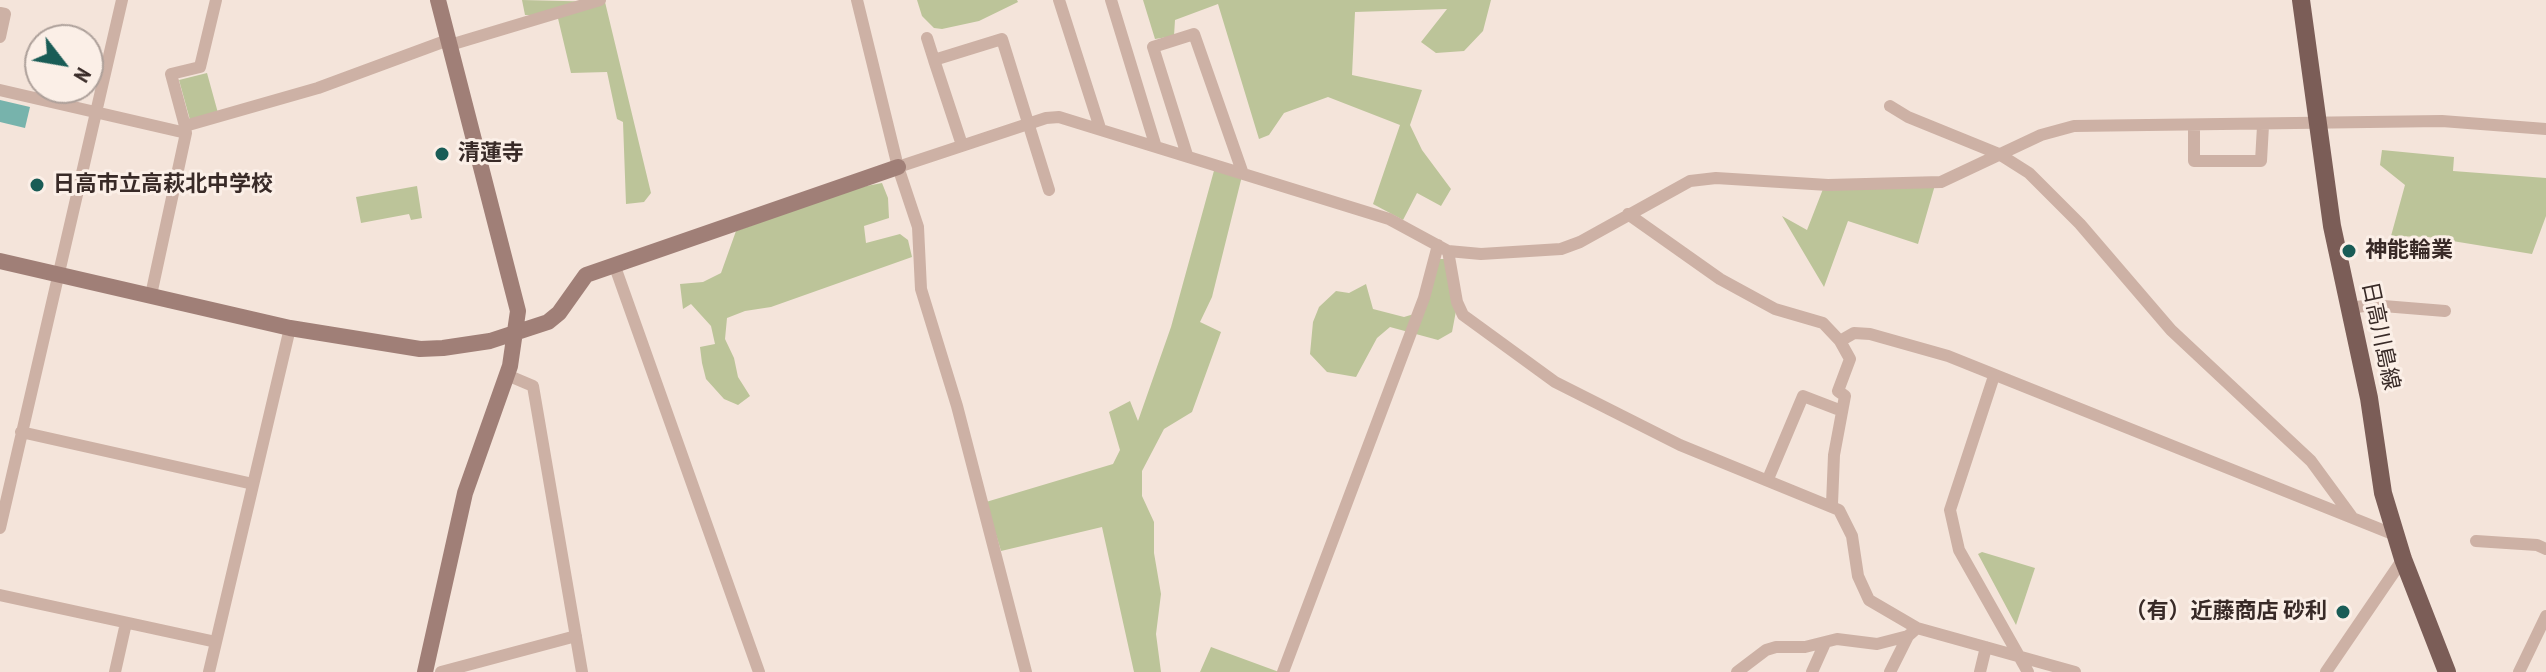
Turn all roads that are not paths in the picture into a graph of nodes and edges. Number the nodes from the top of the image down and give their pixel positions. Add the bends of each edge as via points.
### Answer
1 (122, 0) edge
2 (216, 0) edge
3 (438, 0) edge
4 (600, 0) edge
5 (857, 0) edge
6 (1059, 0) edge
7 (1111, 0) edge
8 (2301, 0) edge
9 (0, 13) edge
10 (0, 37) edge
11 (927, 38) dead end
12 (449, 43) junction
13 (934, 60) junction
14 (0, 90) edge
15 (1890, 106) dead end
16 (95, 113) junction
17 (1030, 123) junction
18 (2318, 125) junction
19 (2263, 126) junction
20 (2194, 127) junction
21 (1100, 128) junction
22 (186, 129) junction
23 (2546, 129) edge
24 (1155, 144) junction
25 (962, 145) junction
26 (1999, 154) junction
27 (1187, 155) junction
28 (898, 167) junction
29 (1242, 171) junction
30 (1049, 190) dead end
31 (1628, 214) junction
32 (1443, 248) junction
33 (0, 261) edge
34 (614, 264) junction
35 (58, 275) junction
36 (151, 295) junction
37 (2350, 308) junction
38 (2445, 311) dead end
39 (290, 328) junction
40 (517, 332) junction
41 (490, 341) junction
42 (1840, 341) junction
43 (508, 371) junction
44 (1994, 376) junction
45 (1842, 411) junction
46 (21, 432) junction
47 (1768, 479) junction
48 (253, 484) junction
49 (1832, 504) junction
50 (2352, 517) junction
51 (0, 528) edge
52 (2395, 535) junction
53 (2476, 541) dead end
54 (2546, 549) edge
55 (2403, 559) junction
56 (0, 595) edge
57 (2546, 616) edge
58 (126, 623) junction
59 (1912, 632) junction
60 (576, 636) junction
61 (216, 642) junction
62 (1825, 643) junction
63 (1986, 647) junction
64 (2016, 654) junction
65 (115, 672) edge
66 (209, 672) edge
67 (425, 672) edge
68 (441, 672) edge
69 (582, 672) edge
70 (759, 672) edge
71 (1026, 672) edge
72 (1284, 672) edge
73 (1737, 672) edge
74 (1812, 672) edge
75 (1890, 672) edge
76 (1980, 672) edge
77 (2028, 672) edge
78 (2075, 672) edge
79 (2326, 672) edge
80 (2447, 672) edge
81 (2519, 672) edge

1 - 16 street
2 - 22 street via 200,67 171,74
3 - 12 street
4 - 12 street
5 - 28 street
6 - 21 street
7 - 24 street
8 - 18 main road, 日高川島線
9 - 10 street via 5,14
11 - 13 street
12 - 22 street
12 - 40 street via 514,285
13 - 17 street via 1002,39
13 - 25 street
14 - 16 street
15 - 26 street
16 - 22 street
16 - 35 street
17 - 21 street via 1059,117
17 - 25 street
17 - 30 street
18 - 19 street
18 - 23 street via 2442,121
18 - 37 main road, 日高川島線
19 - 20 street
19 - 20 street via 2261,161 2194,161
20 - 26 street via 2074,126
21 - 24 street
22 - 36 street
24 - 27 street
25 - 28 street
26 - 31 street via 1941,182 1690,181
26 - 50 street via 2029,173 2171,330 2311,461
27 - 29 street
27 - 29 street via 1153,47 1194,34
28 - 34 street
28 - 71 street via 918,227 921,289
29 - 32 street via 1389,219
31 - 32 street via 1561,249 1481,254
31 - 42 street via 1720,279 1775,309 1823,323
32 - 47 street via 1463,315 1535,369 1680,445
32 - 72 street
33 - 35 street
34 - 40 street via 586,275 548,322
34 - 70 street
35 - 36 street
35 - 46 street
36 - 39 street
37 - 38 street
37 - 52 main road, 日高川島線
39 - 41 street via 420,349
39 - 48 street
40 - 41 street
40 - 43 street
41 - 43 street via 500,347
42 - 44 street via 1854,333 1870,334 1948,356
42 - 45 street via 1850,359 1838,391 1845,396
43 - 60 street via 533,386
43 - 67 street via 465,493
44 - 50 street
44 - 64 street via 1950,510 1959,550
45 - 47 street via 1803,396
45 - 49 street
46 - 48 street
46 - 51 street
47 - 49 street
48 - 61 street
49 - 59 street via 1852,536 1858,576 1869,600
50 - 52 street
52 - 55 main road, 日高川島線
53 - 54 street
55 - 79 street
55 - 80 main road, 日高川島線
56 - 58 street
57 - 81 street
58 - 61 street
58 - 65 street
59 - 62 street via 1877,644 1837,639
59 - 63 street
59 - 75 street
60 - 68 street
60 - 69 street
61 - 66 street
62 - 73 street via 1766,650
62 - 74 street
63 - 64 street
63 - 76 street
64 - 77 street
64 - 78 street

